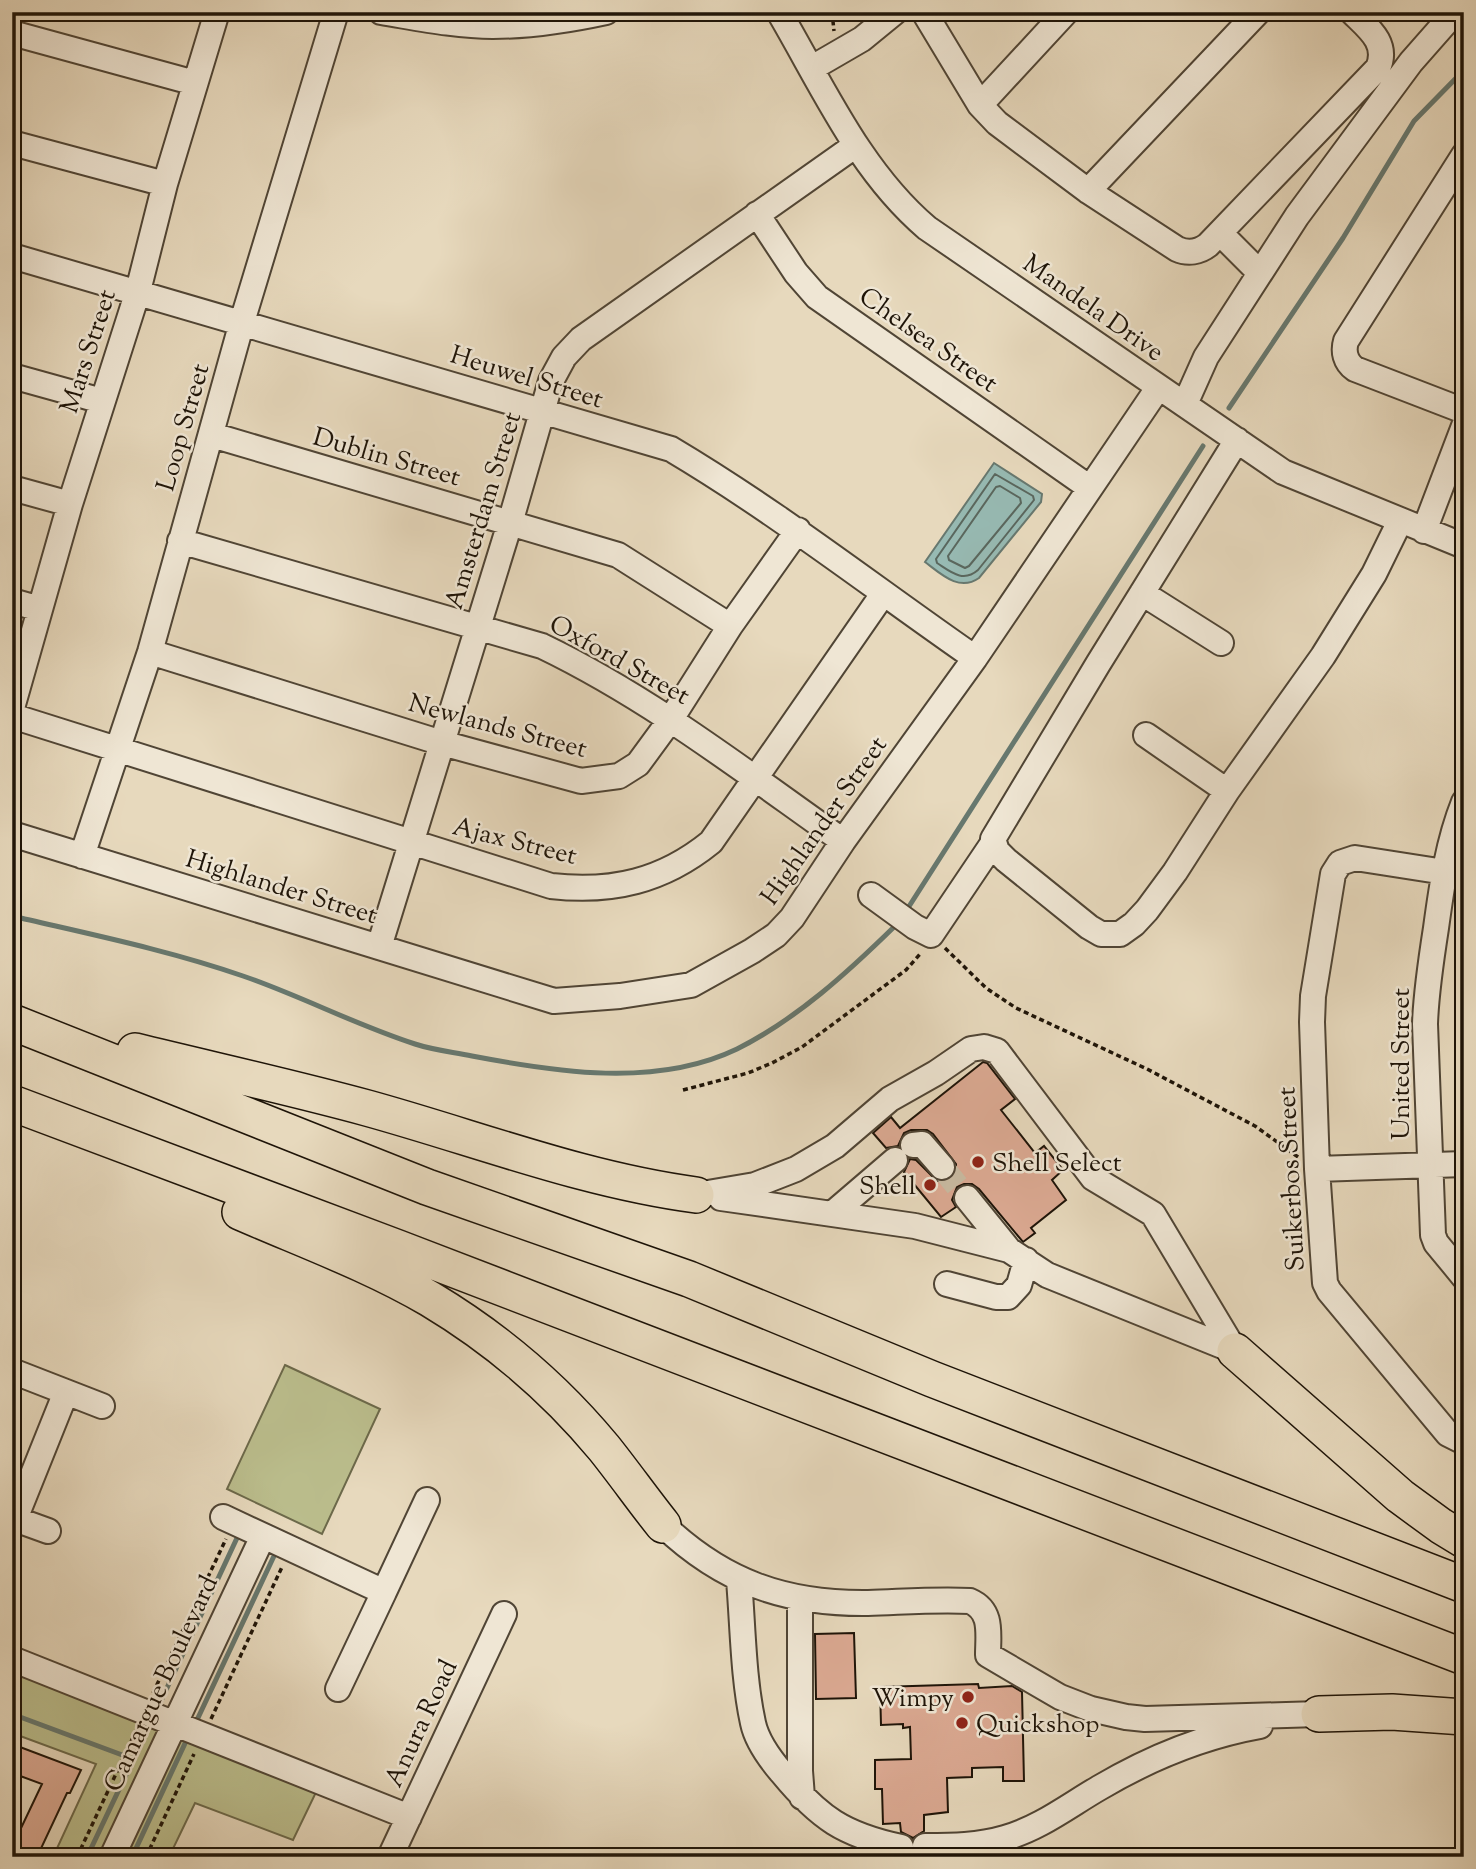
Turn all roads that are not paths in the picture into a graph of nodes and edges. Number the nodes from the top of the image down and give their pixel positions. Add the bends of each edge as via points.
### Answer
1 (217, 12) edge
2 (336, 12) edge
3 (381, 12) edge
4 (606, 12) edge
5 (779, 12) edge
6 (895, 12) edge
7 (924, 12) edge
8 (1066, 12) edge
9 (1258, 12) edge
10 (1352, 12) edge
11 (1455, 12) edge
12 (12, 33) edge
13 (1381, 50) junction
14 (1411, 62) junction
15 (811, 68) junction
16 (195, 83) junction
17 (1346, 102) junction
18 (979, 105) junction
19 (1353, 137) junction
20 (12, 143) edge
21 (856, 145) junction
22 (1464, 155) edge
23 (165, 184) junction
24 (1088, 191) junction
25 (757, 214) junction
26 (1220, 233) junction
27 (12, 256) edge
28 (1260, 273) junction
29 (138, 292) junction
30 (242, 322) junction
31 (12, 376) edge
32 (1158, 388) junction
33 (102, 401) junction
34 (1191, 408) junction
35 (542, 411) junction
36 (1464, 411) edge
37 (1464, 426) edge
38 (212, 435) junction
39 (1233, 437) junction
40 (12, 488) edge
41 (1090, 488) junction
42 (70, 504) junction
43 (1400, 521) junction
44 (510, 523) junction
45 (799, 530) junction
46 (1424, 531) junction
47 (180, 541) junction
48 (1464, 546) edge
49 (1142, 593) junction
50 (883, 594) junction
51 (12, 600) edge
52 (40, 609) junction
53 (478, 626) junction
54 (730, 626) junction
55 (1221, 643) dead end
56 (150, 652) junction
57 (975, 658) junction
58 (12, 708) edge
59 (12, 716) edge
60 (671, 719) junction
61 (1146, 735) dead end
62 (442, 743) junction
63 (118, 750) junction
64 (755, 779) junction
65 (1227, 790) junction
66 (1464, 802) edge
67 (12, 834) edge
68 (843, 841) junction
69 (411, 843) junction
70 (993, 843) junction
71 (82, 856) junction
72 (1454, 874) edge
73 (871, 895) dead end
74 (379, 947) junction
75 (12, 1021) edge
76 (12, 1103) edge
77 (12, 1112) edge
78 (1464, 1164) edge
79 (1430, 1165) junction
80 (942, 1167) tunnel mouth
81 (1317, 1169) junction
82 (696, 1195) junction
83 (967, 1198) tunnel mouth
84 (832, 1214) junction
85 (1018, 1255) junction
86 (1464, 1277) edge
87 (947, 1284) dead end
88 (1235, 1351) junction
89 (12, 1371) edge
90 (66, 1392) junction
91 (102, 1406) dead end
92 (1464, 1442) edge
93 (426, 1500) dead end
94 (14, 1518) edge
95 (228, 1520) road end
96 (663, 1525) joint
97 (48, 1531) dead end
98 (263, 1535) junction
99 (1464, 1540) edge
100 (739, 1580) junction
101 (1464, 1585) edge
102 (384, 1592) junction
103 (800, 1599) junction
104 (504, 1614) dead end
105 (1464, 1657) edge
106 (12, 1659) edge
107 (338, 1689) dead end
108 (1319, 1714) junction
109 (1464, 1717) edge
110 (175, 1723) junction
111 (802, 1797) junction
112 (409, 1817) junction
113 (112, 1857) edge
114 (390, 1857) edge

1 - 16 street, Mars Street
2 - 30 street, Loop Street
3 - 4 street via 492,26
5 - 15 street, Mandela Drive
6 - 15 street via 862,39
7 - 18 street
8 - 18 street
9 - 24 street
10 - 13 street via 1374,34
11 - 14 street
12 - 16 street
13 - 14 street
13 - 17 street via 1378,68
14 - 19 street
15 - 21 street, Mandela Drive
16 - 23 street, Mars Street
17 - 19 street
17 - 26 street
18 - 24 street
19 - 28 street
20 - 23 street
21 - 25 street, Amsterdam Street
21 - 32 street, Mandela Drive via 891,194 927,228
22 - 36 street via 1345,348 1347,361 1355,369
23 - 29 street, Mars Street
24 - 26 street via 1182,251 1203,248
25 - 35 street, Amsterdam Street via 581,339 564,357
25 - 41 street, Chelsea Street via 817,297
26 - 28 street
27 - 29 street, Heuwel Street
28 - 34 street via 1206,357
29 - 30 street, Heuwel Street
29 - 33 street, Mars Street
30 - 35 street, Heuwel Street
30 - 38 street, Loop Street
31 - 33 street
32 - 34 street, Mandela Drive
32 - 41 street, Highlander Street
33 - 42 street, Mars Street
34 - 39 street, Mandela Drive
35 - 44 street, Amsterdam Street
35 - 45 street, Heuwel Street via 671,449
37 - 46 street
38 - 44 street, Dublin Street
38 - 47 street, Loop Street
39 - 43 street, Mandela Drive via 1283,472
39 - 49 street
40 - 42 street
41 - 57 street, Highlander Street
42 - 52 street, Mars Street
43 - 46 street, Mandela Drive
43 - 65 street via 1374,574 1323,656
44 - 53 street, Amsterdam Street
44 - 54 street, Dublin Street via 618,555
45 - 50 street, Heuwel Street
45 - 54 street, Newlands Street
46 - 48 street, Mandela Drive
47 - 53 street, Oxford Street
47 - 56 street, Loop Street
49 - 55 street
49 - 70 street via 996,831
50 - 57 street, Heuwel Street
50 - 64 street, Ajax Street
51 - 52 street
52 - 58 street, Mars Street
53 - 60 street, Oxford Street via 542,646
53 - 62 street, Amsterdam Street
54 - 60 street, Newlands Street
56 - 62 street, Newlands Street
56 - 63 street, Loop Street
57 - 68 street, Highlander Street
59 - 63 street, Ajax Street
60 - 62 street, Newlands Street via 638,764 601,780 581,782
60 - 64 street, Oxford Street
61 - 65 street
62 - 69 street, Amsterdam Street
63 - 69 street, Ajax Street
63 - 71 street, Loop Street
64 - 68 street, Oxford Street
64 - 69 street, Ajax Street via 710,842 690,859 664,873 622,884 551,886
65 - 70 street via 1147,910 1120,934 1101,934 1089,927 1006,860
66 - 72 street, United Street via 1452,830
67 - 71 street, Highlander Street
68 - 74 street, Highlander Street via 776,935 691,985 554,1001
69 - 74 street, Amsterdam Street
70 - 73 street via 914,926
71 - 74 street, Highlander Street
72 - 79 street, United Street via 1426,997
72 - 81 street, Suikerbos Street via 1355,858 1340,863 1333,874 1313,996
75 - 82 highway via 367,1108 649,1188
75 - 101 highway via 427,1187 689,1279 932,1379
76 - 105 highway
77 - 96 highway via 431,1300 504,1350 561,1401
78 - 79 street
79 - 81 street
79 - 86 street, United Street via 1433,1235
80 - 84 street via 922,1144 904,1153
81 - 92 street, Suikerbos Street via 1322,1272 1329,1291 1448,1434
82 - 84 street
82 - 88 street via 755,1185 796,1169 835,1146 890,1099 971,1049 984,1046 997,1051 1093,1178 1153,1214
83 - 85 street
84 - 85 street via 915,1226
85 - 87 street via 1019,1286 1008,1297
85 - 88 street via 1047,1275
88 - 99 highway via 1400,1496
89 - 90 street
90 - 91 street
90 - 94 street
93 - 102 street
94 - 97 street
95 - 98 street
96 - 100 street via 700,1557
98 - 102 street
98 - 110 street, Camargue Boulevard
100 - 103 street
100 - 111 street via 753,1724 769,1756
102 - 107 street
103 - 108 street via 970,1601 982,1608 987,1618 988,1655 1060,1697 1107,1713 1145,1719
103 - 111 street
104 - 112 street, Anura Road
106 - 110 street
108 - 109 highway via 1392,1712
108 - 111 street via 1252,1727 1181,1749 1122,1775 1060,1813 1007,1838 974,1845 913,1847 850,1832
110 - 112 street
110 - 113 street, Camargue Boulevard
112 - 114 street, Anura Road

